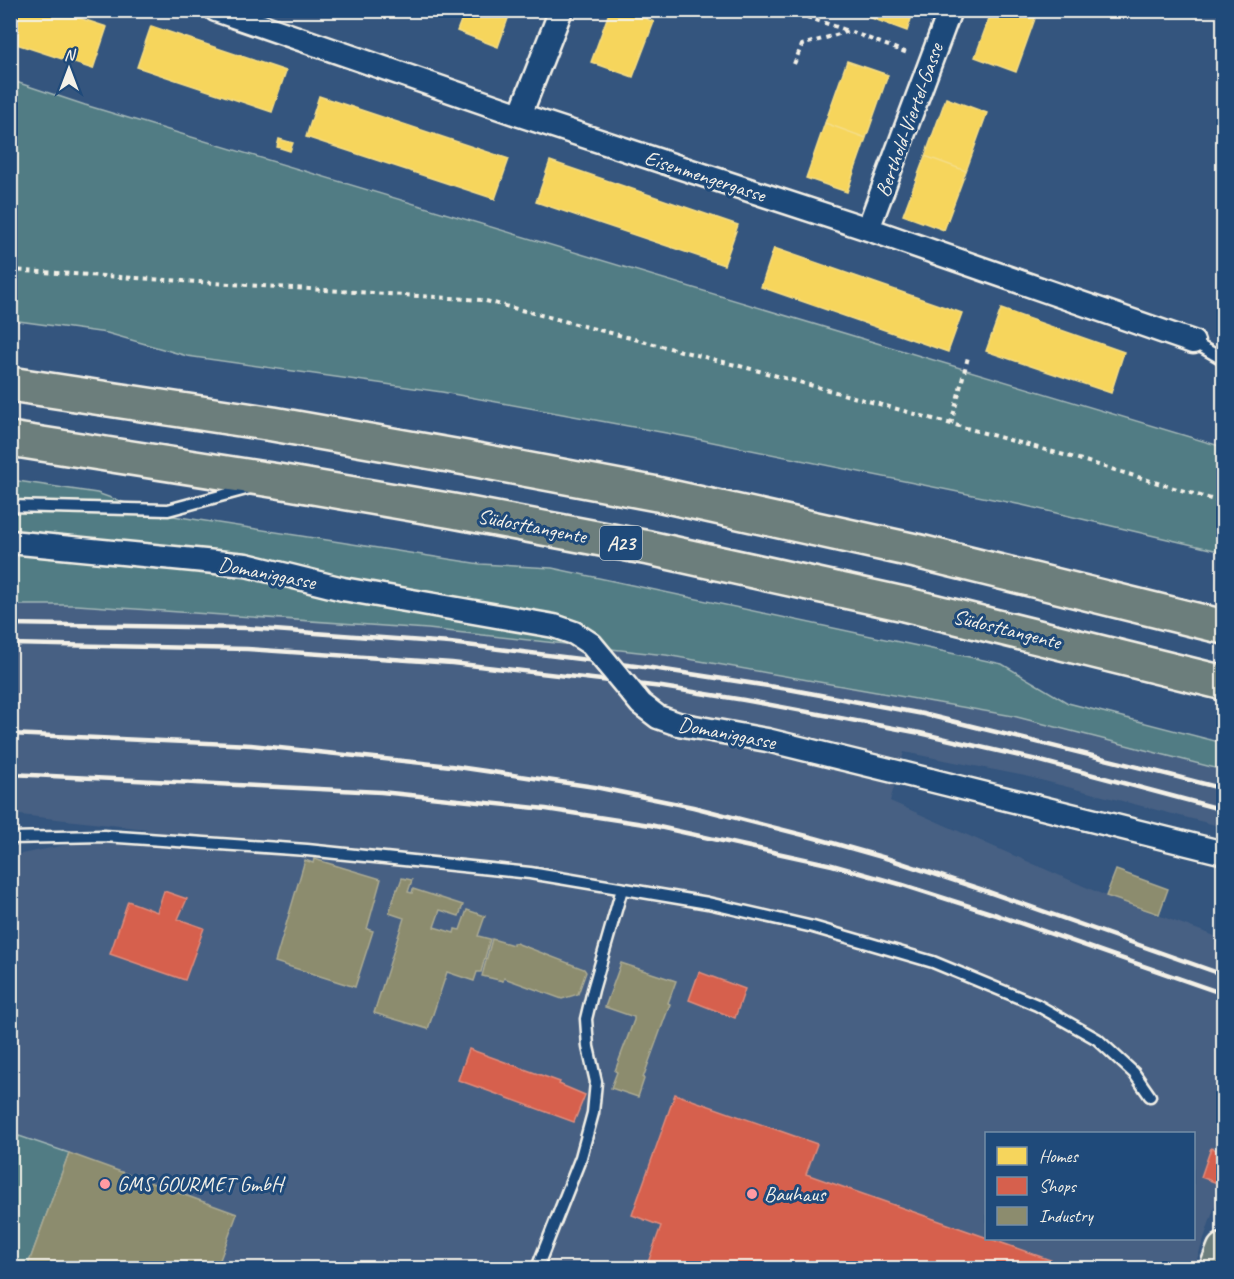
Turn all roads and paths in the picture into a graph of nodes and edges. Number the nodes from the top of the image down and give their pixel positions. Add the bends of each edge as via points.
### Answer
1 (216, 10) edge
2 (561, 10) edge
3 (950, 10) edge
4 (807, 17) dead end
5 (849, 32) junction
6 (931, 61) junction
7 (794, 64) dead end
8 (520, 115) junction
9 (868, 229) junction
10 (10, 270) edge
11 (1193, 342) joint
12 (968, 357) dead end
13 (1224, 360) edge
14 (10, 384) edge
15 (951, 424) junction
16 (10, 439) edge
17 (278, 480) junction
18 (1224, 503) edge
19 (10, 506) edge
20 (10, 542) edge
21 (1224, 627) edge
22 (1224, 683) edge
23 (10, 838) edge
24 (1224, 853) edge
25 (622, 889) junction
26 (1149, 1096) dead end
27 (1224, 1250) edge
28 (537, 1269) edge
29 (1217, 1269) edge

1 - 8 street, Eisenmengergasse
2 - 8 street
3 - 6 street, Berthold-Viertel-Gasse
4 - 5 path
5 - 6 path
5 - 7 path via 802,45
6 - 9 street, Berthold-Viertel-Gasse
8 - 9 street, Eisenmengergasse
9 - 11 street, Eisenmengergasse
10 - 15 path via 482,300
11 - 13 lane
12 - 15 path
14 - 21 main road via 273,424 657,494
15 - 18 path
16 - 17 main road, Südosttangente / A23
17 - 19 lane via 168,510
17 - 22 main road, Südosttangente / A23 via 649,548 904,604
20 - 24 street, Domaniggasse, bridge via 246,565 343,590 554,626 591,644 641,704 658,717 678,724 768,740
23 - 25 lane via 104,836 307,850 530,873
25 - 26 lane via 708,903 813,927 933,962 1037,1005 1097,1039 1134,1073
25 - 28 lane via 586,1019 596,1082 593,1113 581,1157
27 - 29 main road

